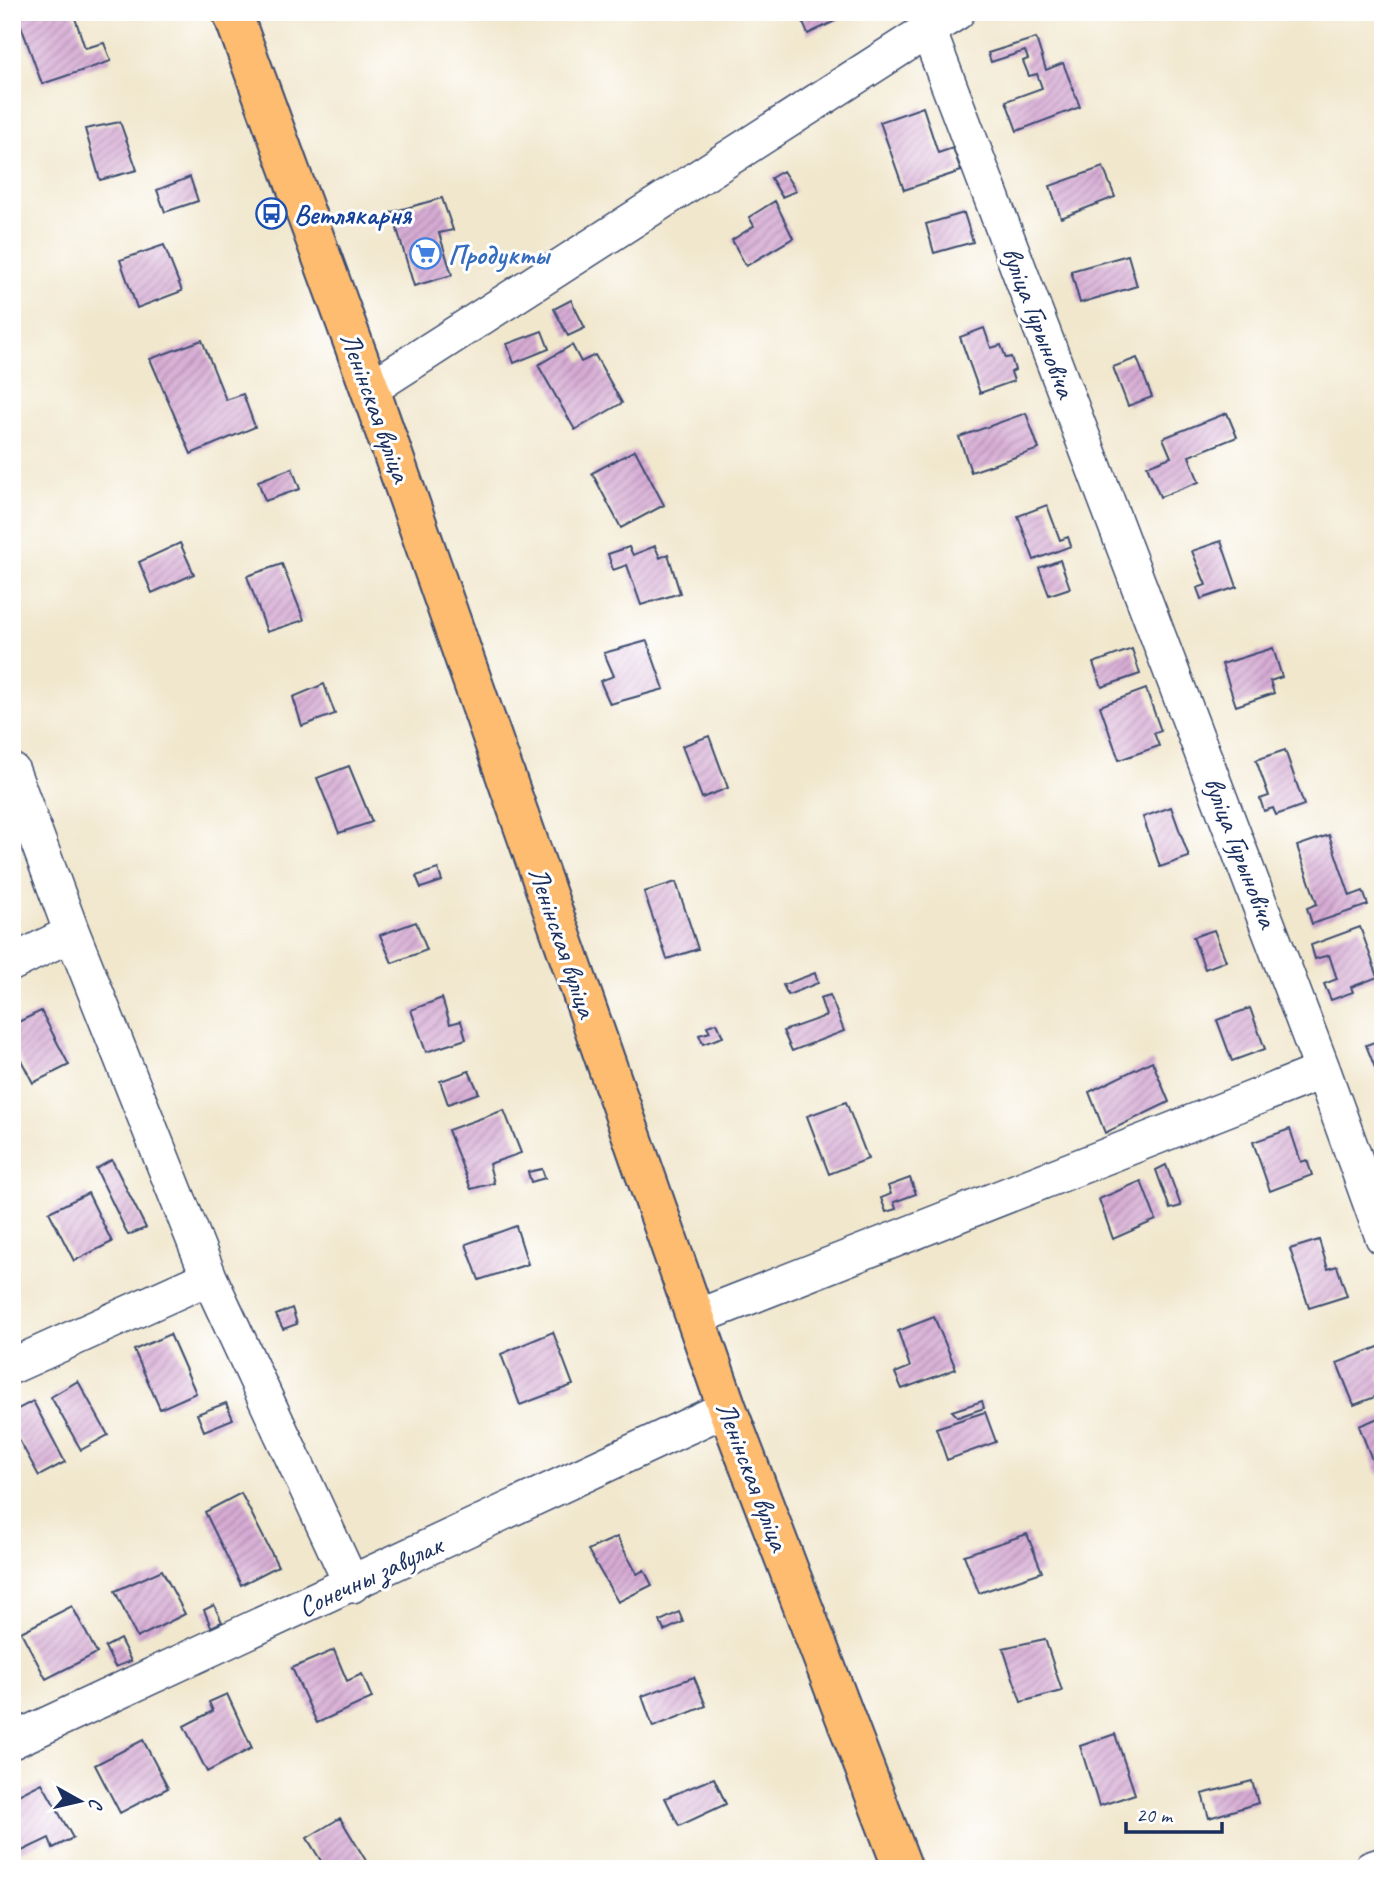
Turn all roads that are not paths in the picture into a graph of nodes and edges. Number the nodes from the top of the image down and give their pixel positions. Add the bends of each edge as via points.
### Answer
1 (232, 12) edge
2 (943, 21) edge
3 (370, 389) junction
4 (12, 771) edge
5 (72, 933) junction
6 (12, 963) edge
7 (1324, 1070) junction
8 (1383, 1237) edge
9 (209, 1277) junction
10 (695, 1318) junction
11 (12, 1366) edge
12 (727, 1408) junction
13 (352, 1585) junction
14 (12, 1741) edge
15 (1383, 1865) edge
16 (903, 1869) edge
17 (1371, 1869) edge

1 - 3 main road, Ленінская вуліца
2 - 3 street, вуліца Гурыновіча
2 - 7 street, вуліца Гурыновіча
3 - 10 main road, Ленінская вуліца
4 - 5 street
5 - 6 street
5 - 9 street
7 - 8 street, вуліца Гурыновіча
7 - 10 street
9 - 11 street
9 - 13 street
10 - 12 main road, Ленінская вуліца
12 - 13 street, Сонечны завулак
12 - 16 main road, Ленінская вуліца
13 - 14 street, Сонечны завулак
15 - 17 street

